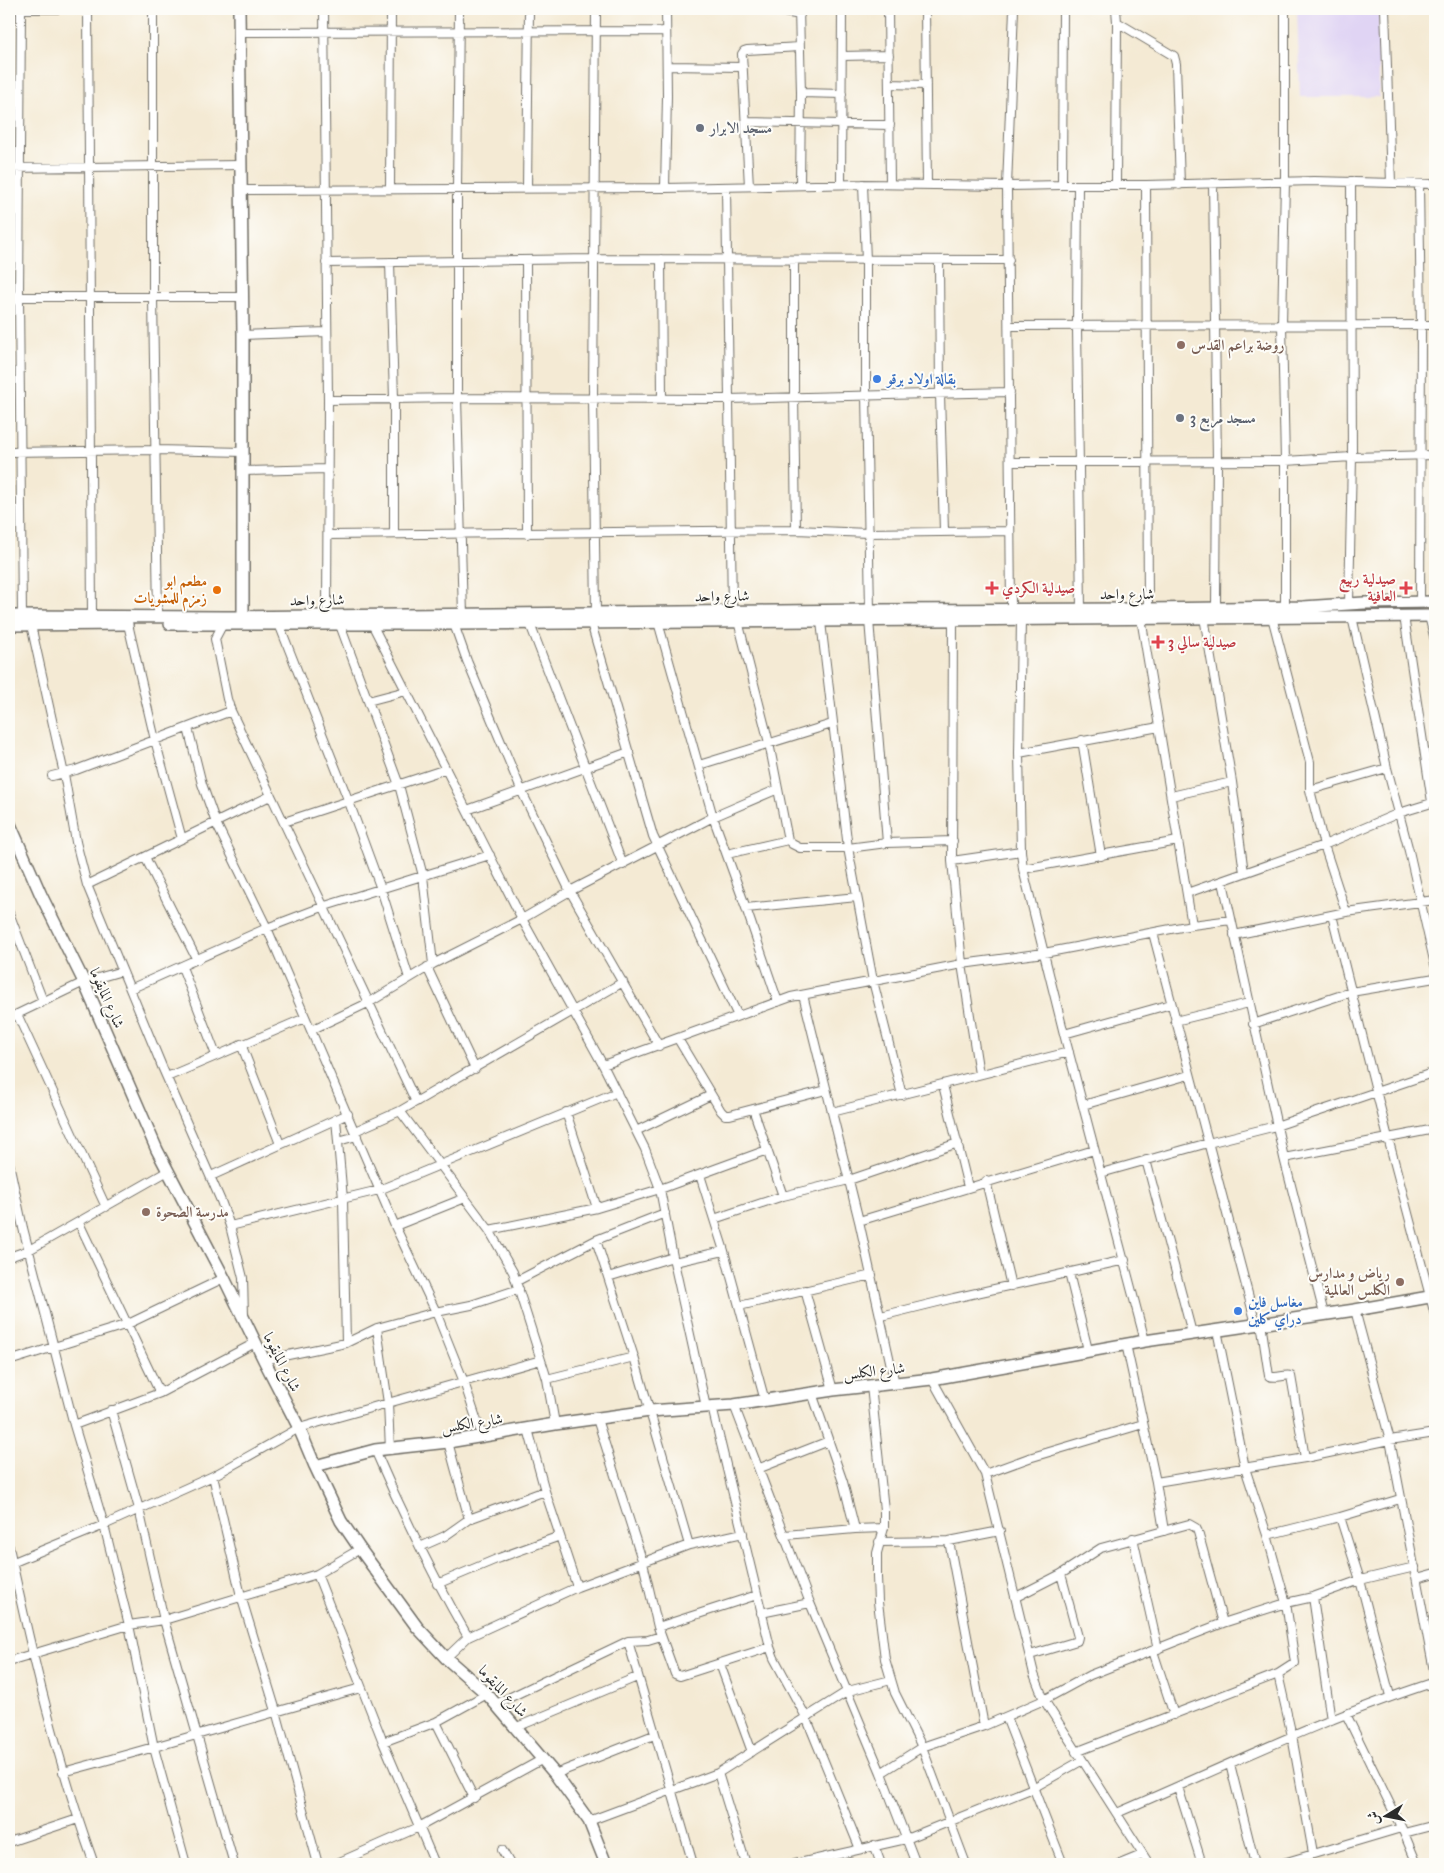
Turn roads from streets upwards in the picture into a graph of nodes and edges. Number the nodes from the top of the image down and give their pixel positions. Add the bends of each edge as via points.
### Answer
1 (9, 9) edge
2 (21, 9) edge
3 (75, 9) edge
4 (88, 9) edge
5 (153, 9) edge
6 (239, 9) edge
7 (324, 9) edge
8 (391, 9) edge
9 (459, 9) edge
10 (529, 9) edge
11 (596, 9) edge
12 (666, 9) edge
13 (769, 9) edge
14 (842, 9) edge
15 (888, 9) edge
16 (926, 9) edge
17 (1014, 9) edge
18 (1063, 9) edge
19 (1116, 9) edge
20 (1285, 9) edge
21 (1386, 9) edge
22 (800, 12) edge
23 (1117, 22) junction
24 (391, 31) junction
25 (460, 31) junction
26 (666, 31) junction
27 (240, 32) junction
28 (325, 32) junction
29 (529, 32) junction
30 (596, 32) junction
31 (800, 47) junction
32 (842, 56) junction
33 (889, 56) junction
34 (667, 66) junction
35 (743, 67) junction
36 (889, 84) junction
37 (926, 85) junction
38 (802, 93) junction
39 (842, 94) junction
40 (746, 122) junction
41 (801, 123) junction
42 (841, 124) junction
43 (890, 125) junction
44 (153, 165) junction
45 (240, 166) junction
46 (88, 167) junction
47 (9, 168) edge
48 (20, 168) junction
49 (1351, 181) junction
50 (1285, 182) junction
51 (1213, 183) junction
52 (1391, 183) junction
53 (800, 184) junction
54 (841, 184) junction
55 (863, 184) junction
56 (890, 184) junction
57 (1062, 184) junction
58 (1418, 184) junction
59 (1435, 184) edge
60 (927, 185) junction
61 (1078, 185) junction
62 (1116, 185) junction
63 (1146, 185) junction
64 (1180, 185) junction
65 (749, 186) junction
66 (1007, 186) junction
67 (594, 187) junction
68 (726, 187) junction
69 (527, 188) junction
70 (665, 188) junction
71 (390, 189) junction
72 (456, 189) junction
73 (241, 190) junction
74 (325, 190) junction
75 (660, 259) junction
76 (727, 259) junction
77 (594, 260) junction
78 (940, 260) junction
79 (1009, 260) junction
80 (526, 261) junction
81 (794, 261) junction
82 (866, 261) junction
83 (390, 262) junction
84 (457, 262) junction
85 (326, 263) junction
86 (90, 296) junction
87 (9, 297) edge
88 (19, 297) junction
89 (243, 297) junction
90 (153, 298) junction
91 (1351, 324) junction
92 (1215, 325) junction
93 (1282, 325) junction
94 (1009, 326) junction
95 (1147, 326) junction
96 (1421, 326) junction
97 (1435, 326) edge
98 (1077, 327) junction
99 (327, 332) junction
100 (243, 335) junction
101 (1010, 392) junction
102 (866, 394) junction
103 (940, 394) junction
104 (794, 396) junction
105 (457, 398) junction
106 (593, 398) junction
107 (728, 398) junction
108 (394, 399) junction
109 (527, 399) junction
110 (662, 399) junction
111 (328, 400) junction
112 (90, 450) junction
113 (156, 450) junction
114 (21, 451) junction
115 (9, 452) edge
116 (244, 452) junction
117 (1420, 454) junction
118 (1435, 455) edge
119 (1352, 457) junction
120 (1217, 461) junction
121 (1285, 461) junction
122 (1011, 462) junction
123 (1079, 462) junction
124 (1147, 462) junction
125 (327, 469) junction
126 (243, 471) junction
127 (796, 530) junction
128 (1010, 530) junction
129 (730, 531) junction
130 (944, 531) junction
131 (594, 532) junction
132 (868, 533) junction
133 (394, 534) junction
134 (461, 534) junction
135 (527, 534) junction
136 (328, 536) junction
137 (1420, 602) junction
138 (1435, 602) edge
139 (1349, 604) junction
140 (1285, 607) junction
141 (1216, 608) junction
142 (1012, 609) junction
143 (1080, 609) junction
144 (732, 611) junction
145 (1144, 613) junction
146 (1065, 614) junction
147 (327, 615) junction
148 (463, 615) junction
149 (869, 615) junction
150 (9, 616) edge
151 (22, 616) junction
152 (92, 616) junction
153 (158, 616) junction
154 (1404, 616) junction
155 (1432, 616) edge
156 (718, 617) junction
157 (1204, 617) junction
158 (1352, 617) junction
159 (594, 618) junction
160 (1272, 618) junction
161 (1021, 619) junction
162 (243, 620) junction
163 (370, 620) junction
164 (953, 620) junction
165 (225, 621) junction
166 (658, 622) junction
167 (738, 622) junction
168 (820, 622) junction
169 (9, 624) edge
170 (128, 624) junction
171 (279, 624) junction
172 (454, 624) junction
173 (530, 624) junction
174 (31, 625) junction
175 (340, 625) junction
176 (1435, 640) edge
177 (406, 691) junction
178 (368, 701) junction
179 (231, 711) junction
180 (832, 724) junction
181 (1159, 727) junction
182 (188, 728) junction
183 (155, 740) junction
184 (1082, 740) junction
185 (768, 743) junction
186 (630, 752) junction
187 (1019, 753) junction
188 (699, 765) junction
189 (1386, 768) junction
190 (446, 769) junction
191 (586, 769) junction
192 (64, 774) junction
193 (52, 776) dead end
194 (1232, 782) junction
195 (399, 785) junction
196 (778, 789) junction
197 (1310, 790) junction
198 (522, 792) junction
199 (270, 796) junction
200 (1171, 796) junction
201 (349, 802) junction
202 (1434, 802) edge
203 (467, 810) junction
204 (1399, 813) junction
205 (713, 817) junction
206 (9, 822) edge
207 (284, 822) junction
208 (216, 823) junction
209 (182, 839) junction
210 (788, 840) junction
211 (953, 840) junction
212 (1178, 842) junction
213 (887, 843) junction
214 (1324, 845) junction
215 (657, 847) junction
216 (848, 848) junction
217 (1021, 851) junction
218 (490, 854) junction
219 (726, 854) junction
220 (1101, 856) junction
221 (146, 857) junction
222 (952, 861) junction
223 (623, 865) junction
224 (1023, 869) junction
225 (1244, 873) junction
226 (423, 876) junction
227 (1223, 882) junction
228 (87, 885) junction
229 (381, 889) junction
230 (570, 891) junction
231 (1188, 893) junction
232 (857, 897) junction
233 (1435, 900) edge
234 (1421, 902) junction
235 (324, 906) junction
236 (746, 908) junction
237 (1346, 912) junction
238 (9, 913) edge
239 (1332, 916) junction
240 (522, 919) junction
241 (1230, 920) junction
242 (1192, 925) junction
243 (12, 927) edge
244 (267, 928) junction
245 (1153, 933) junction
246 (1234, 935) junction
247 (1044, 953) junction
248 (197, 960) junction
249 (962, 964) junction
250 (430, 965) junction
251 (1435, 965) edge
252 (182, 967) junction
253 (122, 971) junction
254 (408, 978) junction
255 (1435, 978) edge
256 (873, 981) junction
257 (84, 982) junction
258 (623, 982) junction
259 (130, 989) junction
260 (1351, 992) junction
261 (803, 995) junction
262 (43, 1001) junction
263 (370, 1002) junction
264 (778, 1002) junction
265 (1249, 1003) junction
266 (1171, 1004) junction
267 (573, 1011) junction
268 (17, 1014) junction
269 (738, 1016) junction
270 (9, 1018) edge
271 (305, 1018) junction
272 (1175, 1021) junction
273 (1253, 1024) junction
274 (311, 1030) junction
275 (1064, 1034) junction
276 (678, 1039) junction
277 (241, 1044) junction
278 (658, 1046) junction
279 (1070, 1052) junction
280 (216, 1055) junction
281 (603, 1065) junction
282 (475, 1069) junction
283 (1435, 1072) edge
284 (980, 1074) junction
285 (1189, 1075) junction
286 (167, 1077) junction
287 (943, 1085) junction
288 (826, 1090) junction
289 (1377, 1091) junction
290 (616, 1092) junction
291 (902, 1094) junction
292 (711, 1095) junction
293 (416, 1102) junction
294 (1083, 1105) junction
295 (753, 1109) junction
296 (400, 1111) junction
297 (566, 1112) junction
298 (832, 1112) junction
299 (348, 1114) junction
300 (336, 1119) junction
301 (1276, 1126) junction
302 (1435, 1129) edge
303 (636, 1131) junction
304 (356, 1134) junction
305 (1388, 1138) junction
306 (338, 1141) junction
307 (958, 1143) junction
308 (1208, 1143) junction
309 (280, 1144) junction
310 (767, 1150) junction
311 (1094, 1150) junction
312 (1284, 1158) junction
313 (1146, 1160) junction
314 (9, 1163) edge
315 (440, 1166) junction
316 (168, 1171) junction
317 (1101, 1173) junction
318 (211, 1176) junction
319 (700, 1176) junction
320 (848, 1180) junction
321 (986, 1181) junction
322 (968, 1187) junction
323 (660, 1189) junction
324 (379, 1190) junction
325 (784, 1196) junction
326 (464, 1198) junction
327 (342, 1199) junction
328 (106, 1207) junction
329 (597, 1208) junction
330 (665, 1214) junction
331 (714, 1219) junction
332 (859, 1221) junction
333 (78, 1223) junction
334 (230, 1226) junction
335 (395, 1226) junction
336 (489, 1230) junction
337 (596, 1240) junction
338 (29, 1250) junction
339 (724, 1251) junction
340 (9, 1257) edge
341 (673, 1259) junction
342 (1125, 1260) junction
343 (1069, 1273) junction
344 (872, 1275) junction
345 (608, 1276) junction
346 (224, 1278) junction
347 (517, 1281) junction
348 (1011, 1286) junction
349 (519, 1289) junction
350 (805, 1290) junction
351 (1433, 1296) edge
352 (739, 1306) junction
353 (1355, 1310) junction
354 (436, 1312) junction
355 (1324, 1314) junction
356 (1435, 1315) edge
357 (881, 1316) junction
358 (244, 1320) junction
359 (1258, 1323) junction
360 (128, 1324) junction
361 (378, 1328) junction
362 (1217, 1330) junction
363 (1192, 1333) junction
364 (1145, 1341) junction
365 (255, 1343) junction
366 (346, 1343) junction
367 (1126, 1344) junction
368 (54, 1347) junction
369 (1088, 1350) junction
370 (634, 1357) junction
371 (264, 1360) junction
372 (541, 1360) junction
373 (9, 1361) edge
374 (547, 1379) junction
375 (932, 1379) junction
376 (464, 1382) junction
377 (895, 1384) junction
378 (871, 1386) junction
379 (833, 1390) junction
380 (160, 1393) junction
381 (812, 1393) junction
382 (764, 1400) junction
383 (388, 1403) junction
384 (734, 1405) junction
385 (709, 1407) junction
386 (111, 1410) junction
387 (650, 1411) junction
388 (597, 1419) junction
389 (555, 1424) junction
390 (1143, 1424) junction
391 (74, 1425) junction
392 (299, 1428) junction
393 (528, 1429) junction
394 (1435, 1433) edge
395 (482, 1436) junction
396 (1390, 1440) junction
397 (829, 1441) junction
398 (448, 1442) junction
399 (375, 1450) junction
400 (390, 1450) junction
401 (1305, 1458) junction
402 (315, 1466) junction
403 (760, 1468) junction
404 (1246, 1468) junction
405 (985, 1474) junction
406 (213, 1476) junction
407 (1156, 1482) junction
408 (545, 1491) junction
409 (1400, 1499) junction
410 (139, 1509) junction
411 (1340, 1517) junction
412 (469, 1519) junction
413 (104, 1525) junction
414 (884, 1528) junction
415 (855, 1529) junction
416 (1000, 1531) junction
417 (1164, 1531) junction
418 (743, 1533) junction
419 (1267, 1534) junction
420 (786, 1535) junction
421 (560, 1536) junction
422 (1133, 1538) junction
423 (949, 1541) junction
424 (879, 1542) junction
425 (689, 1545) junction
426 (9, 1547) edge
427 (420, 1547) junction
428 (360, 1549) junction
429 (10, 1563) edge
430 (644, 1563) junction
431 (1415, 1567) junction
432 (1435, 1573) edge
433 (317, 1574) junction
434 (1061, 1574) junction
435 (1417, 1578) junction
436 (1360, 1580) junction
437 (437, 1584) junction
438 (577, 1587) junction
439 (757, 1595) junction
440 (241, 1596) junction
441 (1016, 1597) junction
442 (1313, 1597) junction
443 (810, 1602) junction
444 (1286, 1603) junction
445 (761, 1612) junction
446 (164, 1620) junction
447 (1223, 1623) junction
448 (129, 1626) junction
449 (658, 1627) junction
450 (661, 1636) junction
451 (468, 1637) junction
452 (628, 1641) junction
453 (770, 1647) junction
454 (1155, 1650) junction
455 (32, 1654) junction
456 (1030, 1655) junction
457 (446, 1658) junction
458 (1434, 1659) edge
459 (9, 1661) edge
460 (720, 1664) junction
461 (1278, 1674) junction
462 (1435, 1676) edge
463 (637, 1677) junction
464 (891, 1680) junction
465 (1435, 1682) edge
466 (361, 1688) junction
467 (848, 1691) junction
468 (487, 1694) junction
469 (1390, 1696) junction
470 (1044, 1700) junction
471 (496, 1704) junction
472 (276, 1711) junction
473 (1346, 1714) junction
474 (1174, 1715) junction
475 (806, 1717) junction
476 (1006, 1717) junction
477 (1331, 1720) junction
478 (436, 1722) junction
479 (984, 1726) junction
480 (517, 1727) junction
481 (654, 1735) junction
482 (197, 1736) junction
483 (1292, 1736) junction
484 (383, 1742) junction
485 (922, 1746) junction
486 (154, 1748) junction
487 (752, 1752) junction
488 (1076, 1752) junction
489 (544, 1759) junction
490 (1081, 1761) junction
491 (1230, 1764) junction
492 (63, 1772) junction
493 (718, 1773) junction
494 (881, 1773) junction
495 (555, 1774) junction
496 (1178, 1787) junction
497 (1033, 1788) junction
498 (672, 1790) junction
499 (474, 1798) junction
500 (1117, 1812) junction
501 (78, 1819) junction
502 (588, 1821) junction
503 (950, 1821) junction
504 (1435, 1825) edge
505 (419, 1827) junction
506 (1402, 1831) junction
507 (906, 1839) junction
508 (9, 1842) edge
509 (874, 1845) junction
510 (860, 1849) junction
511 (502, 1850) dead end
512 (1314, 1853) junction
513 (1142, 1855) junction
514 (1305, 1860) edge
515 (94, 1864) edge
516 (186, 1864) edge
517 (234, 1864) edge
518 (318, 1864) edge
519 (335, 1864) edge
520 (435, 1864) edge
521 (510, 1864) edge
522 (606, 1864) edge
523 (694, 1864) edge
524 (746, 1864) edge
525 (795, 1864) edge
526 (881, 1864) edge
527 (916, 1864) edge
528 (966, 1864) edge
529 (1063, 1864) edge
530 (1120, 1864) edge
531 (1149, 1864) edge
532 (1202, 1864) edge
533 (1255, 1864) edge
534 (1280, 1864) edge
535 (1417, 1864) edge

1 - 2 street
2 - 3 street
2 - 48 street
4 - 46 street
5 - 44 street
6 - 27 street
7 - 28 street
8 - 24 street
9 - 25 street
10 - 29 street
11 - 30 street
12 - 26 street
13 - 22 street
14 - 32 street
15 - 33 street
16 - 37 street
17 - 66 street
18 - 57 street
19 - 23 street
20 - 50 street
21 - 52 street
22 - 31 street
23 - 62 street
23 - 64 street via 1174,56
24 - 25 street
24 - 28 street
24 - 71 street
25 - 29 street
25 - 72 street
26 - 30 street
26 - 34 street
27 - 28 street
27 - 45 street
28 - 74 street
29 - 30 street
29 - 69 street
30 - 67 street
31 - 35 street via 744,51
31 - 38 street
32 - 33 street
32 - 39 street
33 - 36 street
34 - 35 street
34 - 70 street
35 - 40 street
36 - 37 street
36 - 43 street
37 - 60 street
38 - 39 street
38 - 41 street
39 - 42 street
40 - 41 street
40 - 65 street
41 - 42 street
41 - 53 street
42 - 43 street
42 - 54 street
43 - 56 street
44 - 45 street
44 - 46 street
44 - 90 street
45 - 73 street
46 - 48 street
46 - 86 street
47 - 48 street
48 - 88 street
49 - 50 street
49 - 52 street
49 - 91 street
50 - 51 street
50 - 93 street
51 - 64 street
51 - 92 street
52 - 58 street
53 - 54 street
53 - 65 street
54 - 55 street
55 - 56 street
55 - 82 street
56 - 60 street
57 - 61 street
57 - 66 street
58 - 59 street
58 - 96 street
60 - 66 street
61 - 62 street
61 - 98 street
62 - 63 street
63 - 64 street
63 - 95 street
65 - 68 street
66 - 79 street
67 - 69 street
67 - 70 street
67 - 77 street
68 - 70 street
68 - 76 street
69 - 72 street
71 - 72 street
71 - 74 street
72 - 84 street
73 - 74 street
73 - 89 street
74 - 85 street
75 - 76 street
75 - 77 street
75 - 110 street
76 - 81 street
76 - 107 street
77 - 80 street
77 - 106 street
78 - 79 street
78 - 82 street
78 - 103 street
79 - 94 street
80 - 84 street
80 - 109 street
81 - 82 street
81 - 104 street
82 - 102 street
83 - 84 street
83 - 85 street
83 - 108 street
84 - 105 street
85 - 99 street
86 - 88 street
86 - 90 street
86 - 112 street
87 - 88 street
88 - 114 street
89 - 90 street
89 - 100 street
90 - 113 street
91 - 93 street
91 - 96 street
91 - 119 street
92 - 93 street
92 - 95 street
92 - 120 street
93 - 121 street
94 - 98 street
94 - 101 street
95 - 98 street
95 - 124 street
96 - 97 street
96 - 117 street
98 - 123 street
99 - 100 street
99 - 111 street
100 - 116 street
101 - 103 street
101 - 122 street
102 - 103 street
102 - 104 street
102 - 132 street
103 - 130 street
104 - 107 street
104 - 127 street
105 - 108 street
105 - 109 street
105 - 134 street
106 - 109 street
106 - 110 street
106 - 131 street
107 - 110 street
107 - 129 street
108 - 111 street
108 - 133 street
109 - 135 street
111 - 125 street
112 - 113 street
112 - 114 street
112 - 152 street
113 - 116 street
113 - 153 street
114 - 115 street
114 - 151 street
116 - 126 street
117 - 118 street
117 - 119 street
117 - 137 street
119 - 121 street
119 - 139 street
120 - 121 street
120 - 124 street
120 - 141 street
121 - 140 street
122 - 123 street
122 - 128 street
123 - 124 street
123 - 143 street
124 - 145 street
125 - 126 street
125 - 136 street
126 - 162 street
127 - 129 street
127 - 132 street
128 - 130 street
128 - 142 street
129 - 131 street
129 - 144 street
130 - 132 street
131 - 135 street
131 - 159 street
132 - 149 street
133 - 134 street
133 - 136 street
134 - 135 street
134 - 148 street
136 - 147 street
137 - 138 street, شارع واحد
137 - 139 street, شارع واحد
139 - 140 street, شارع واحد
140 - 141 street, شارع واحد
141 - 145 street, شارع واحد
142 - 146 street, شارع واحد
142 - 149 street, شارع واحد
143 - 145 street, شارع واحد
143 - 146 street, شارع واحد
144 - 149 street, شارع واحد
144 - 156 street, شارع واحد
145 - 146 street, شارع واحد
145 - 157 street, شارع واحد
145 - 181 street
146 - 161 street, شارع واحد
147 - 162 street, شارع واحد
147 - 163 street, شارع واحد
148 - 159 street, شارع واحد
148 - 163 street, شارع واحد
149 - 164 street, شارع واحد
149 - 168 street, شارع واحد
149 - 213 street
150 - 151 street, شارع واحد
151 - 152 street, شارع واحد
152 - 153 street, شارع واحد
153 - 165 street, شارع واحد
154 - 155 street, شارع واحد
154 - 158 street, شارع واحد
154 - 202 street
155 - 176 street
156 - 159 street, شارع واحد
156 - 166 street, شارع واحد
156 - 167 street, شارع واحد
157 - 160 street, شارع واحد
157 - 194 street
158 - 160 street, شارع واحد
158 - 189 street
159 - 166 street, شارع واحد
159 - 173 street, شارع واحد
159 - 186 street
160 - 197 street via 1310,762
161 - 164 street, شارع واحد
161 - 187 street
162 - 165 street, شارع واحد
162 - 171 street, شارع واحد
163 - 172 street, شارع واحد
163 - 175 street, شارع واحد
163 - 177 street
164 - 211 street
165 - 170 street, شارع واحد
165 - 179 street via 215,639
166 - 188 street
167 - 168 street, شارع واحد
167 - 185 street
168 - 180 street
169 - 174 street, شارع واحد
170 - 174 street, شارع واحد
170 - 183 street
171 - 175 street, شارع واحد
171 - 201 street
172 - 173 street, شارع واحد
172 - 198 street
173 - 191 street
174 - 192 street
175 - 178 street
177 - 178 street
177 - 190 street
178 - 195 street
179 - 182 street
179 - 199 street
180 - 185 street
180 - 216 street
181 - 184 street
181 - 200 street
182 - 183 street
182 - 208 street
183 - 192 street
183 - 209 street
184 - 187 street
184 - 220 street
185 - 188 street
185 - 196 street
186 - 191 street
186 - 215 street
187 - 217 street
188 - 205 street
189 - 197 street
189 - 204 street
190 - 195 street
190 - 203 street
191 - 198 street
191 - 223 street
192 - 193 street
192 - 228 street
194 - 200 street
194 - 225 street
195 - 201 street
195 - 226 street
196 - 205 street
196 - 210 street
197 - 214 street
198 - 203 street
198 - 230 street
199 - 207 street
199 - 208 street
200 - 212 street
201 - 207 street
201 - 229 street
202 - 204 street
203 - 218 street
204 - 214 street
204 - 234 street
205 - 215 street
205 - 219 street
206 - 257 street, شارع المايقوما
207 - 235 street
208 - 209 street
208 - 244 street
209 - 221 street
210 - 216 street via 800,848
210 - 219 street
211 - 213 street
211 - 222 street
212 - 220 street
212 - 231 street
213 - 216 street
214 - 225 street
214 - 237 street
215 - 223 street
215 - 269 street
216 - 232 street
217 - 222 street
217 - 224 street
218 - 226 street
218 - 240 street
219 - 236 street
220 - 224 street
221 - 228 street
221 - 248 street
222 - 249 street
223 - 230 street
224 - 247 street
225 - 227 street
226 - 229 street
226 - 250 street
227 - 231 street
227 - 241 street
228 - 253 street
229 - 235 street
229 - 254 street
230 - 240 street
230 - 258 street
231 - 242 street
232 - 236 street
232 - 256 street
233 - 234 street
234 - 237 street
234 - 251 street
235 - 244 street
235 - 263 street
236 - 264 street
237 - 239 street
238 - 243 street
239 - 246 street
239 - 260 street
240 - 250 street
240 - 267 street
241 - 242 street
241 - 246 street
242 - 245 street
243 - 262 street
244 - 248 street
244 - 271 street
245 - 247 street
245 - 266 street
246 - 265 street
247 - 249 street
247 - 275 street
248 - 252 street
249 - 256 street
249 - 284 street
250 - 254 street
250 - 282 street
252 - 259 street
252 - 280 street
253 - 257 street
253 - 259 street
254 - 263 street
255 - 260 street
256 - 261 street
256 - 291 street
257 - 262 street
257 - 316 street, شارع المايقوما
258 - 267 street
258 - 278 street
259 - 286 street
260 - 273 street
260 - 289 street
261 - 264 street
261 - 288 street
262 - 268 street
263 - 274 street
263 - 293 street
264 - 269 street
265 - 272 street
265 - 273 street
266 - 272 street
266 - 275 street
267 - 281 street
267 - 282 street
268 - 270 street
268 - 328 street
269 - 276 street
271 - 274 street
271 - 277 street
272 - 285 street
273 - 301 street
274 - 299 street
275 - 279 street
276 - 278 street
276 - 292 street
277 - 280 street
277 - 309 street
278 - 281 street
279 - 284 street
279 - 294 street
280 - 286 street
281 - 290 street
282 - 293 street
283 - 289 street
284 - 287 street
285 - 294 street
285 - 308 street
286 - 318 street
287 - 291 street
287 - 307 street
288 - 295 street
288 - 298 street
289 - 301 street
289 - 305 street
290 - 297 street
290 - 303 street
291 - 298 street
292 - 295 street via 725,1115
292 - 303 street
293 - 296 street
294 - 311 street
295 - 310 street
296 - 304 street
296 - 315 street
297 - 315 street
297 - 329 street
298 - 320 street
299 - 300 street
299 - 304 street
300 - 306 street
300 - 309 street
301 - 308 street
301 - 312 street
302 - 305 street
303 - 323 street
304 - 306 street
304 - 324 street
305 - 312 street
305 - 351 street
306 - 327 street
307 - 320 street
307 - 322 street
308 - 313 street
308 - 359 street
309 - 318 street
310 - 319 street
310 - 325 street
311 - 317 street
311 - 321 street
312 - 355 street
313 - 317 street
313 - 363 street
314 - 338 street
315 - 324 street
315 - 326 street
316 - 328 street
316 - 346 street, شارع المايقوما
317 - 342 street
318 - 334 street
319 - 323 street
319 - 331 street
320 - 325 street
320 - 332 street
321 - 322 street
321 - 348 street
322 - 332 street
323 - 329 street
323 - 330 street
324 - 327 street
324 - 335 street
325 - 331 street
326 - 335 street
326 - 336 street
327 - 334 street
327 - 366 street
328 - 333 street
329 - 336 street
330 - 337 street
330 - 341 street
331 - 339 street
332 - 344 street
333 - 338 street
333 - 360 street
334 - 358 street via 243,1278
335 - 354 street
336 - 347 street
337 - 345 street
337 - 347 street
338 - 340 street
338 - 368 street
339 - 341 street
339 - 352 street
341 - 345 street
341 - 385 street
342 - 343 street
342 - 364 street
343 - 348 street
343 - 369 street
344 - 350 street
344 - 357 street
345 - 370 street
346 - 358 street, شارع المايقوما
346 - 360 street
347 - 349 street
348 - 357 street
349 - 354 street via 471,1305
349 - 372 street
350 - 352 street
350 - 379 street
351 - 353 street, شارع الكلس
351 - 356 street
352 - 382 street
353 - 355 street, شارع الكلس
353 - 396 street
354 - 361 street
354 - 376 street
355 - 359 street, شارع الكلس
357 - 377 street
358 - 365 street, شارع المايقوما
359 - 362 street, شارع الكلس
359 - 401 street via 1269,1376 1291,1376
360 - 368 street
360 - 380 street
361 - 366 street
361 - 383 street
362 - 363 street, شارع الكلس
362 - 404 street
363 - 364 street, شارع الكلس
364 - 367 street, شارع الكلس
365 - 371 street, شارع المايقوما
365 - 380 street
366 - 371 street
367 - 369 street, شارع الكلس
367 - 390 street
368 - 373 street
368 - 391 street
369 - 375 street, شارع الكلس
370 - 374 street
370 - 387 street
371 - 392 street, شارع المايقوما
372 - 374 street
372 - 376 street
374 - 389 street
375 - 377 street, شارع الكلس
375 - 405 street
376 - 383 street
376 - 395 street
377 - 378 street, شارع الكلس
378 - 379 street, شارع الكلس
378 - 414 street
379 - 381 street, شارع الكلس
380 - 386 street
381 - 382 street, شارع الكلس
381 - 397 street
382 - 384 street, شارع الكلس
383 - 392 street
383 - 400 street
384 - 385 street, شارع الكلس
384 - 403 street
385 - 387 street, شارع الكلس
385 - 418 street
386 - 391 street
386 - 410 street
387 - 388 street, شارع الكلس
387 - 425 street
388 - 389 street, شارع الكلس
388 - 430 street
389 - 393 street, شارع الكلس
390 - 405 street
390 - 407 street
391 - 413 street
392 - 402 street, شارع المايقوما
392 - 406 street
393 - 395 street, شارع الكلس
393 - 408 street
394 - 396 street
395 - 398 street, شارع الكلس
396 - 401 street
396 - 409 street
397 - 403 street
397 - 415 street
398 - 400 street, شارع الكلس
398 - 412 street
399 - 400 street, شارع الكلس
399 - 402 street, شارع الكلس
399 - 427 street
401 - 404 street
402 - 428 street, شارع المايقوما via 341,1521
403 - 420 street
404 - 407 street
404 - 419 street
405 - 416 street
406 - 410 street
406 - 440 street
407 - 417 street
408 - 412 street
408 - 421 street
409 - 411 street
409 - 431 street
410 - 413 street
410 - 446 street
411 - 419 street
411 - 436 street
412 - 427 street via 445,1536
413 - 429 street
413 - 448 street
414 - 415 street
414 - 424 street
415 - 420 street
416 - 423 street
416 - 441 street
417 - 422 street
417 - 447 street via 1189,1524 1196,1528
418 - 425 street
418 - 439 street
419 - 444 street
420 - 443 street
421 - 437 street
421 - 438 street
422 - 434 street via 1101,1548
422 - 454 street
423 - 424 street
423 - 479 street
424 - 464 street via 878,1602
425 - 430 street
426 - 429 street
427 - 437 street
428 - 433 street
428 - 457 street, شارع المايقوما via 417,1627
429 - 455 street
430 - 438 street
430 - 449 street
431 - 435 street
431 - 436 street
432 - 435 street
433 - 440 street
433 - 466 street
434 - 441 street
434 - 456 street via 1077,1641
435 - 458 street
436 - 442 street
436 - 469 street
437 - 451 street
438 - 451 street
439 - 445 street
439 - 449 street
440 - 446 street
440 - 472 street
441 - 456 street
442 - 444 street
442 - 477 street
443 - 445 street
443 - 467 street
444 - 447 street
444 - 461 street via 1295,1662
445 - 453 street
446 - 448 street
446 - 482 street
447 - 454 street
448 - 455 street
448 - 486 street
449 - 450 street
450 - 452 street
450 - 460 street via 677,1676
451 - 457 street
452 - 463 street
452 - 471 street
453 - 460 street
453 - 475 street
454 - 470 street via 1090,1675
454 - 474 street
455 - 459 street
455 - 492 street
456 - 470 street
457 - 468 street, شارع المايقوما
458 - 462 street
460 - 487 street
461 - 474 street
461 - 483 street
463 - 480 street
463 - 481 street
464 - 467 street
464 - 485 street
465 - 469 street
466 - 472 street
466 - 484 street
467 - 475 street
467 - 494 street
468 - 471 street, شارع المايقوما
468 - 478 street
469 - 473 street
470 - 476 street
470 - 488 street
471 - 480 street, شارع المايقوما
472 - 482 street
472 - 518 street
473 - 477 street
473 - 506 street
474 - 488 street
475 - 487 street
475 - 510 street
476 - 479 street
476 - 497 street
477 - 483 street
478 - 484 street
478 - 499 street
479 - 485 street
480 - 489 street, شارع المايقوما
481 - 495 street
481 - 498 street
482 - 486 street
482 - 517 street
483 - 491 street
483 - 512 street
484 - 505 street
485 - 494 street
485 - 503 street
486 - 492 street
486 - 516 street
487 - 493 street
488 - 490 street
489 - 495 street, شارع المايقوما
489 - 499 street
490 - 497 street
490 - 500 street
491 - 496 street
491 - 533 street
492 - 501 street
493 - 498 street
493 - 524 street
494 - 507 street
495 - 502 street, شارع المايقوما
496 - 500 street
496 - 532 street
497 - 503 street
497 - 529 street
498 - 502 street
498 - 523 street
499 - 505 street
500 - 513 street
501 - 508 street
501 - 515 street
502 - 522 street, شارع المايقوما
503 - 507 street
503 - 528 street
504 - 506 street
505 - 519 street
505 - 520 street
506 - 512 street
506 - 535 street
507 - 509 street
507 - 527 street
509 - 510 street
509 - 526 street
510 - 525 street
511 - 521 street
512 - 514 street
513 - 530 street
513 - 531 street
514 - 534 street

